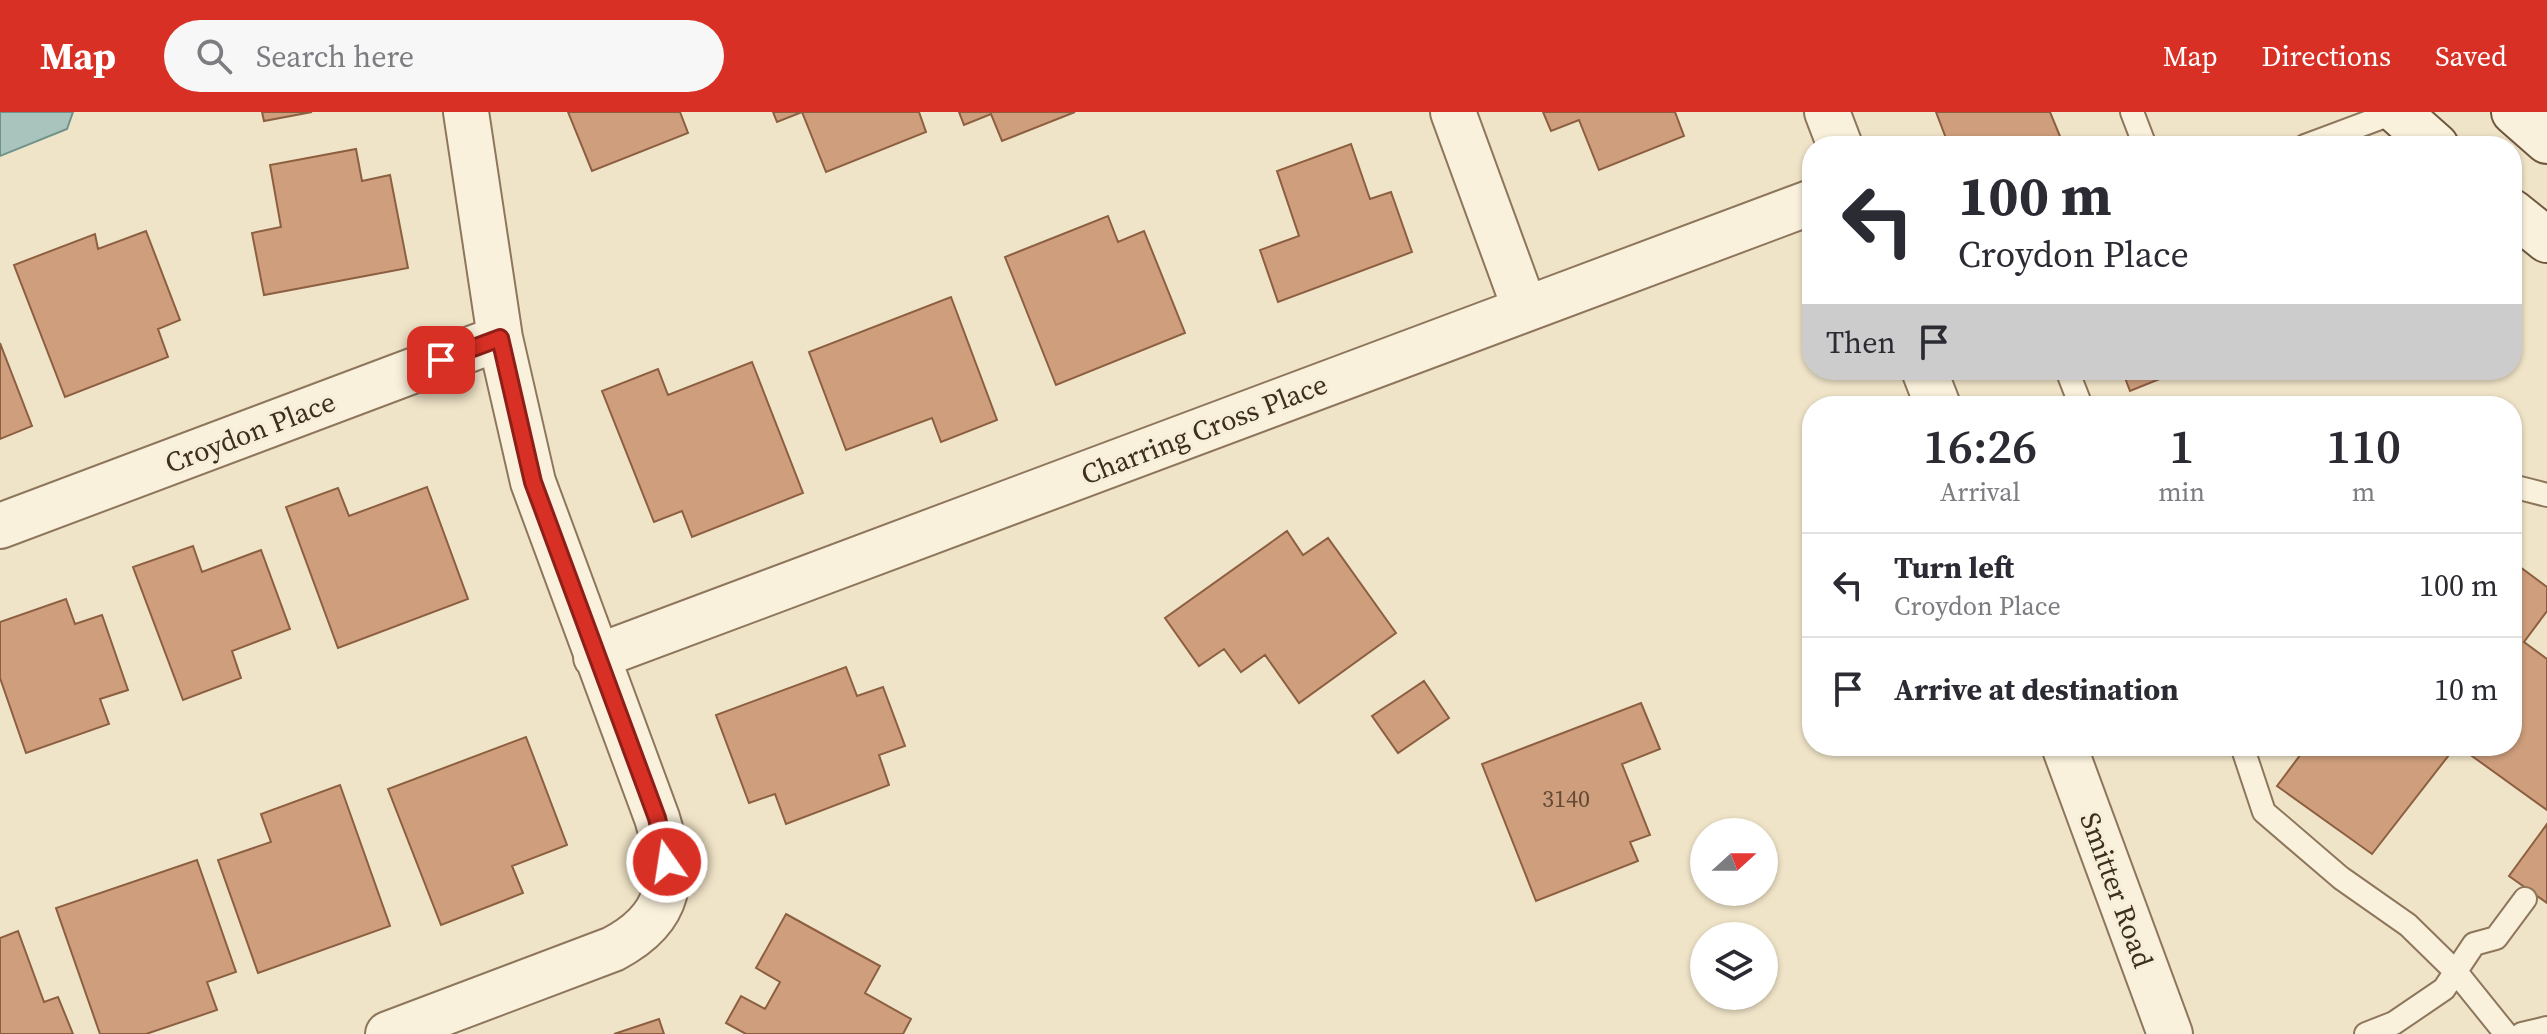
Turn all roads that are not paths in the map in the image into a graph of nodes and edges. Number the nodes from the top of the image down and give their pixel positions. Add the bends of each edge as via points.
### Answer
1 (466, 112) edge
2 (1453, 112) edge
3 (1827, 112) edge
4 (2132, 112) edge
5 (2397, 112) edge
6 (2514, 112) edge
7 (1836, 136) edge
8 (2141, 136) edge
9 (2332, 136) edge
10 (2425, 136) edge
11 (2547, 141) edge
12 (1802, 206) edge
13 (2522, 220) edge
14 (2547, 240) edge
15 (1525, 309) junction
16 (500, 338) junction
17 (2522, 489) edge
18 (2547, 495) edge
19 (0, 526) edge
20 (596, 657) junction
21 (2068, 756) edge
22 (2245, 756) edge
23 (2525, 899) dead end
24 (2456, 972) junction
25 (2547, 1028) edge
26 (388, 1034) edge
27 (2170, 1034) edge
28 (2366, 1034) edge
29 (2506, 1034) edge
30 (2522, 1034) edge

1 - 16 street
2 - 15 street
3 - 7 street
4 - 8 lane
5 - 9 lane
5 - 10 street
6 - 11 street
12 - 15 street, Charring Cross Place
13 - 14 street
15 - 20 street, Charring Cross Place
16 - 19 street, Croydon Place
16 - 20 street via 533,482
17 - 18 lane
20 - 26 street via 664,841 668,882 656,915 613,949
21 - 27 street, Smitter Road
22 - 24 lane via 2264,812 2341,878 2408,925
23 - 24 lane via 2496,938 2474,944
24 - 28 lane via 2444,989 2394,1023
24 - 29 lane
25 - 30 lane

